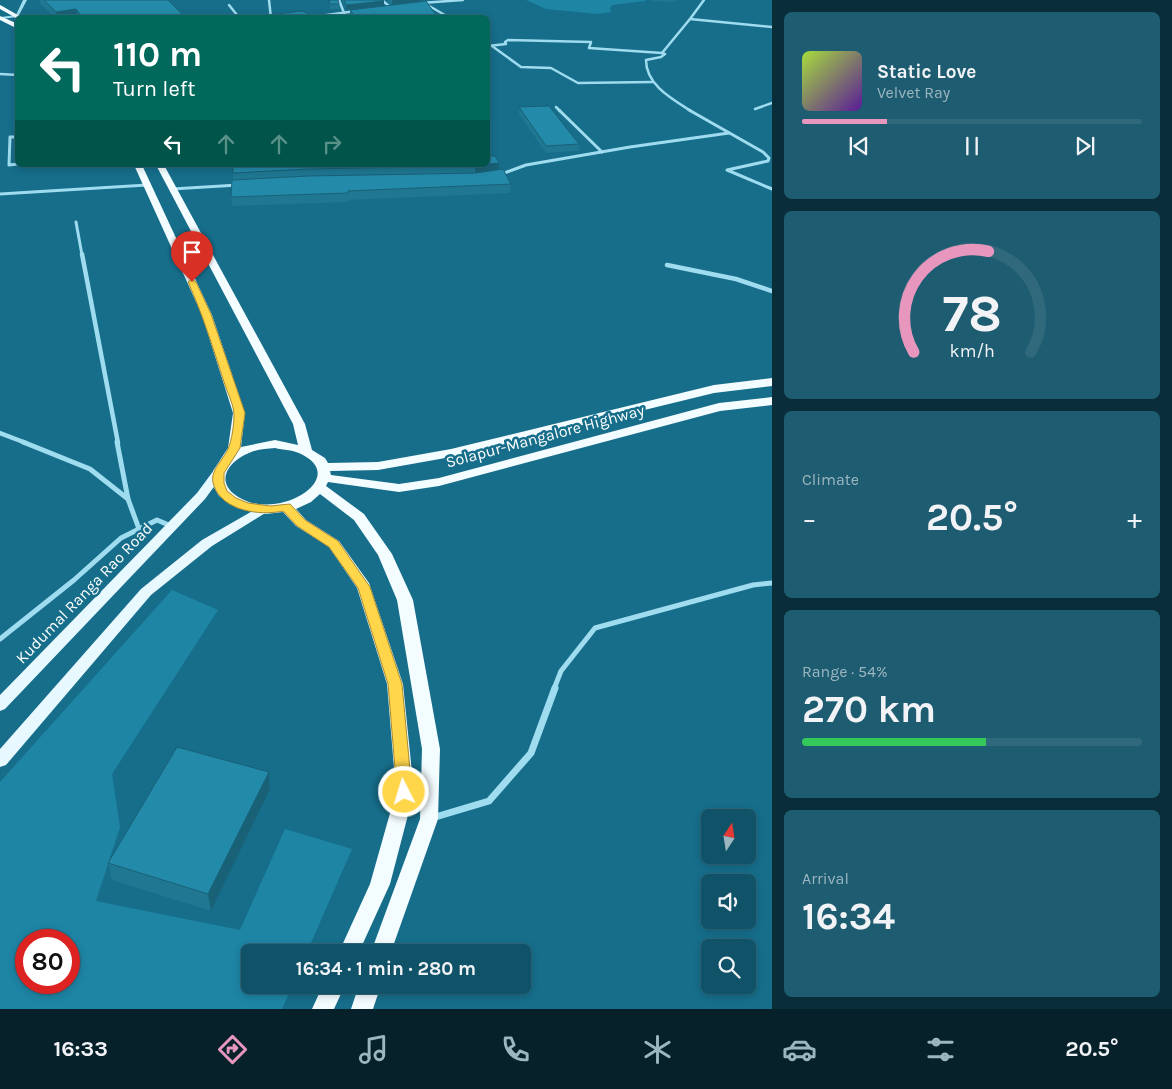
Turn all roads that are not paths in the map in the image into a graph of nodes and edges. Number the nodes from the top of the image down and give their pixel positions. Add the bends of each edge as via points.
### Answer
1 (24, 0) edge
2 (269, 0) edge
3 (339, 0) edge
4 (382, 0) edge
5 (463, 0) edge
6 (704, 0) edge
7 (424, 3) junction
8 (415, 4) edge
9 (230, 5) dead end
10 (398, 6) edge
11 (0, 7) edge
12 (390, 7) junction
13 (381, 8) edge
14 (362, 10) edge
15 (344, 13) junction
16 (15, 15) edge
17 (19, 15) edge
18 (237, 15) edge
19 (271, 15) edge
20 (328, 15) edge
21 (445, 15) edge
22 (15, 17) edge
23 (1, 18) edge
24 (690, 19) junction
25 (15, 25) edge
26 (772, 27) edge
27 (492, 46) joint
28 (662, 53) junction
29 (0, 74) edge
30 (15, 75) edge
31 (653, 82) junction
32 (772, 103) edge
33 (556, 107) dead end
34 (755, 109) dead end
35 (729, 132) junction
36 (15, 137) edge
37 (602, 152) junction
38 (15, 164) edge
39 (139, 167) edge
40 (161, 167) edge
41 (491, 176) edge
42 (147, 184) junction
43 (240, 185) edge
44 (172, 189) junction
45 (772, 189) edge
46 (0, 194) edge
47 (76, 222) dead end
48 (667, 265) dead end
49 (772, 291) edge
50 (772, 382) edge
51 (772, 401) edge
52 (0, 432) edge
53 (306, 450) junction
54 (229, 458) junction
55 (218, 473) junction
56 (323, 478) junction
57 (128, 499) junction
58 (286, 507) junction
59 (263, 509) junction
60 (172, 527) junction
61 (139, 529) junction
62 (772, 583) edge
63 (0, 639) edge
64 (0, 705) edge
65 (0, 760) edge
66 (429, 819) junction
67 (353, 944) edge
68 (385, 944) edge
69 (330, 994) edge
70 (367, 994) edge
71 (323, 1009) edge
72 (362, 1009) edge

1 - 17 street
2 - 19 street
3 - 15 street
4 - 12 street
5 - 7 street
6 - 24 street
7 - 8 street
7 - 21 street
9 - 18 street
10 - 12 street
11 - 16 highway
12 - 13 street
14 - 15 street
15 - 20 street
22 - 23 street
23 - 25 highway
24 - 26 street
24 - 28 street
27 - 28 street via 506,44 508,40 563,40 591,42 589,48
27 - 31 street via 521,67 556,69 578,82
28 - 31 street via 665,54 661,57 646,60 645,68
29 - 30 street
31 - 35 street via 663,93
32 - 34 street
33 - 37 street
35 - 37 street
35 - 45 street via 769,158 768,161 727,170
36 - 38 street via 10,137 9,165
37 - 41 street via 526,165 506,174
39 - 42 highway
40 - 44 highway
42 - 46 street
42 - 54 highway via 207,314 240,413
43 - 44 street
44 - 53 highway via 299,424
47 - 57 street
48 - 49 street via 736,279
50 - 56 highway via 714,389 451,453
51 - 56 highway, Solapur-Mangalore Highway via 719,407 439,482 399,488
52 - 57 street via 90,469
53 - 54 highway via 292,445 267,445
53 - 56 highway via 318,458
54 - 55 highway
55 - 59 highway via 218,483 227,497 246,506
55 - 60 main road, Kudumal Ranga Rao Road
56 - 58 highway via 310,498
56 - 66 highway via 359,516 385,554 405,600 431,750
57 - 61 street
58 - 59 highway
58 - 67 highway via 301,523 334,544 364,587 395,684 404,792 380,884
59 - 65 main road via 206,543 146,592
60 - 61 street via 157,520
60 - 64 main road, Kudumal Ranga Rao Road
61 - 63 street via 121,538
62 - 66 street via 753,585 595,628 561,671 531,753 489,801
66 - 68 highway
69 - 71 highway
70 - 72 highway

